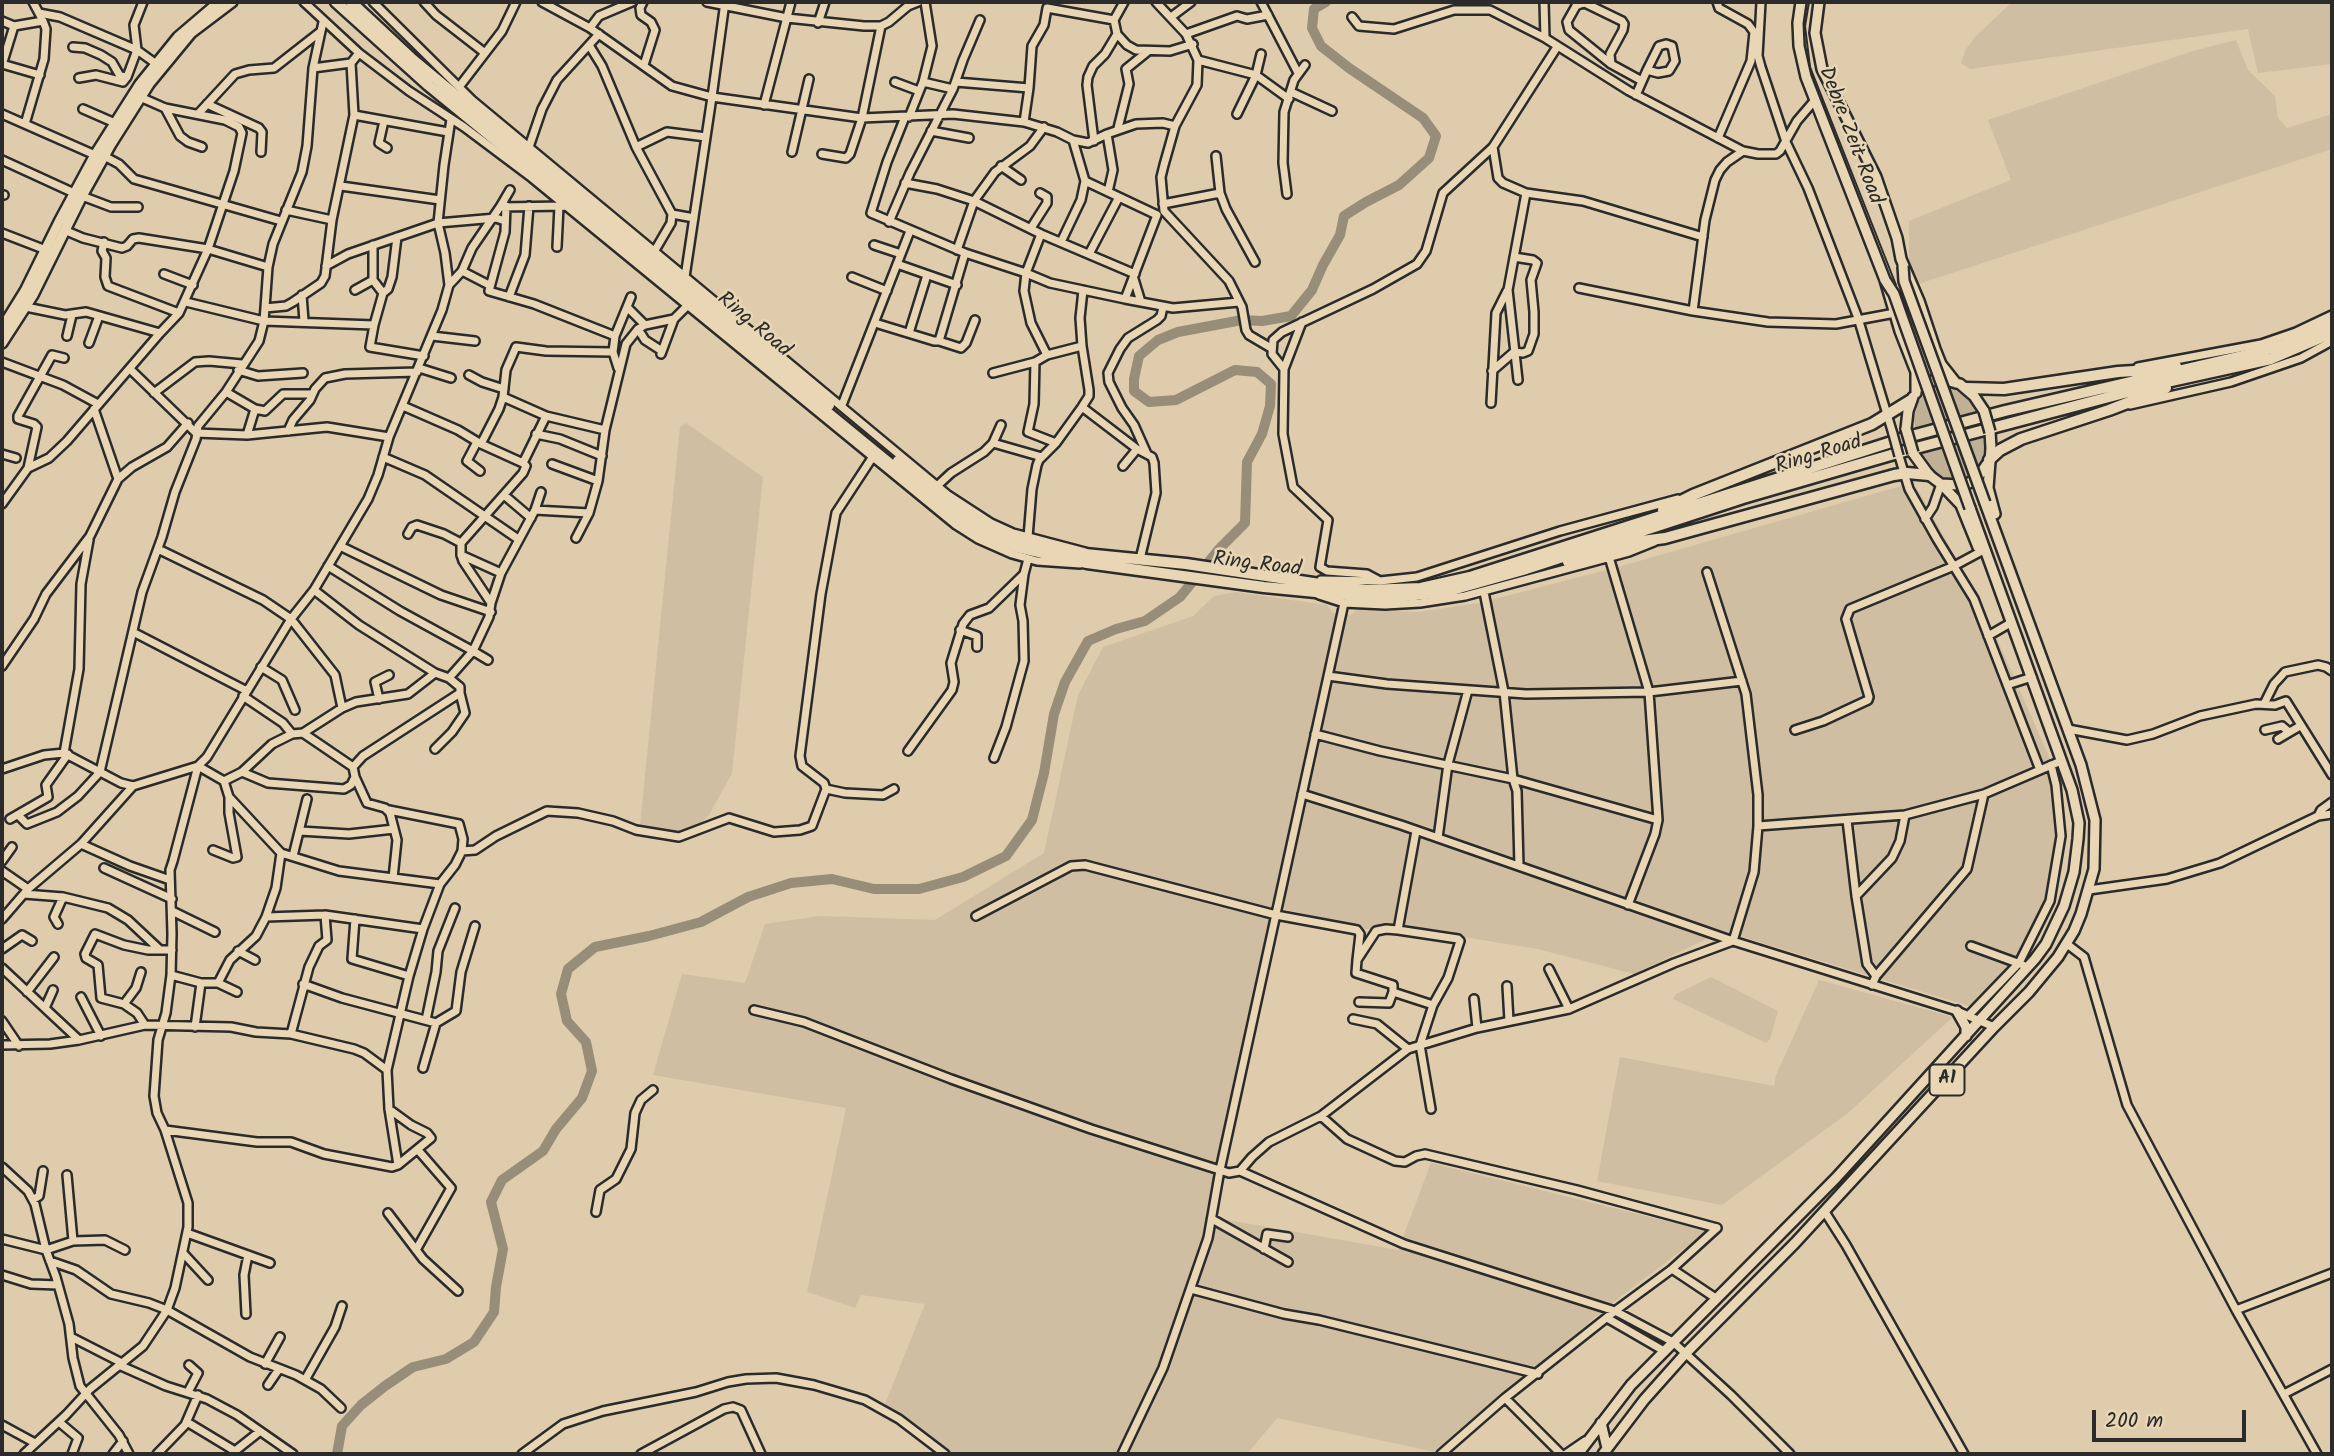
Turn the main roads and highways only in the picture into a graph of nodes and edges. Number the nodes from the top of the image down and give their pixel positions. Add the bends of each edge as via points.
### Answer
1 (219, 2) edge
2 (232, 2) edge
3 (336, 2) edge
4 (351, 2) edge
5 (1801, 2) edge
6 (1819, 2) edge
7 (128, 108) junction
8 (100, 155) junction
9 (78, 194) junction
10 (1903, 266) junction
11 (1885, 280) junction
12 (29, 293) junction
13 (2332, 323) edge
14 (2, 328) edge
15 (2332, 333) edge
16 (2, 343) edge
17 (2228, 359) junction
18 (2203, 375) junction
19 (1961, 386) junction
20 (1913, 396) junction
21 (1989, 460) junction
22 (1928, 475) junction
23 (1941, 484) junction
24 (1644, 521) junction
25 (1088, 558) junction
26 (1522, 570) junction
27 (1304, 587) junction
28 (2035, 639) junction
29 (2016, 640) junction
30 (1957, 1011) road end
31 (1966, 1036) junction
32 (1601, 1423) junction
33 (1605, 1453) edge
34 (1578, 1454) edge

1 - 7 main road via 155,63
2 - 7 main road via 191,33
3 - 25 highway, Ring Road via 428,85 949,512 1008,545
4 - 25 highway, Ring Road via 522,152 951,504 1002,535
5 - 11 main road, Debre Zeit Road via 1799,46 1806,77
6 - 10 main road, Debre Zeit Road via 1818,57 1876,177
7 - 8 main road
7 - 8 main road
8 - 9 main road
9 - 12 main road
9 - 12 main road via 46,250
10 - 19 main road via 1941,364
10 - 28 main road, bridge via 1903,281
11 - 20 main road via 1916,372
11 - 29 main road, bridge via 1894,294
12 - 14 main road
12 - 16 main road via 26,307
13 - 17 highway, Ring Road via 2283,345
15 - 18 highway, Ring Road via 2271,359
17 - 19 highway via 2004,389
17 - 24 highway, Ring Road via 1904,438
18 - 21 highway via 2021,439
18 - 26 highway, Ring Road via 1873,460
19 - 20 main road via 1942,379 1932,381
19 - 21 main road, A1, bridge via 1984,411 1990,432
20 - 22 main road, A1, bridge via 1906,429 1913,453
20 - 24 highway via 1888,416 1693,495
21 - 23 main road via 1969,483
21 - 28 main road, A1 via 1991,502 2035,626
22 - 23 main road, A1
22 - 26 highway via 1904,473 1665,538
23 - 29 main road, A1 via 1961,505
24 - 27 highway, Ring Road via 1445,584 1367,590
25 - 27 highway, Ring Road via 1184,576
25 - 27 highway, Ring Road via 1224,569
26 - 27 highway, Ring Road via 1424,595 1367,597
28 - 33 main road, A1 via 2081,765 2095,820 2094,869 2067,944 2029,992 1825,1212 1685,1354
29 - 31 main road, A1 via 2071,790 2079,823 2074,872 2046,944 2023,965
30 - 31 main road
31 - 32 main road, A1 via 1836,1178 1664,1351
32 - 33 main road, A1
32 - 34 main road, A1

